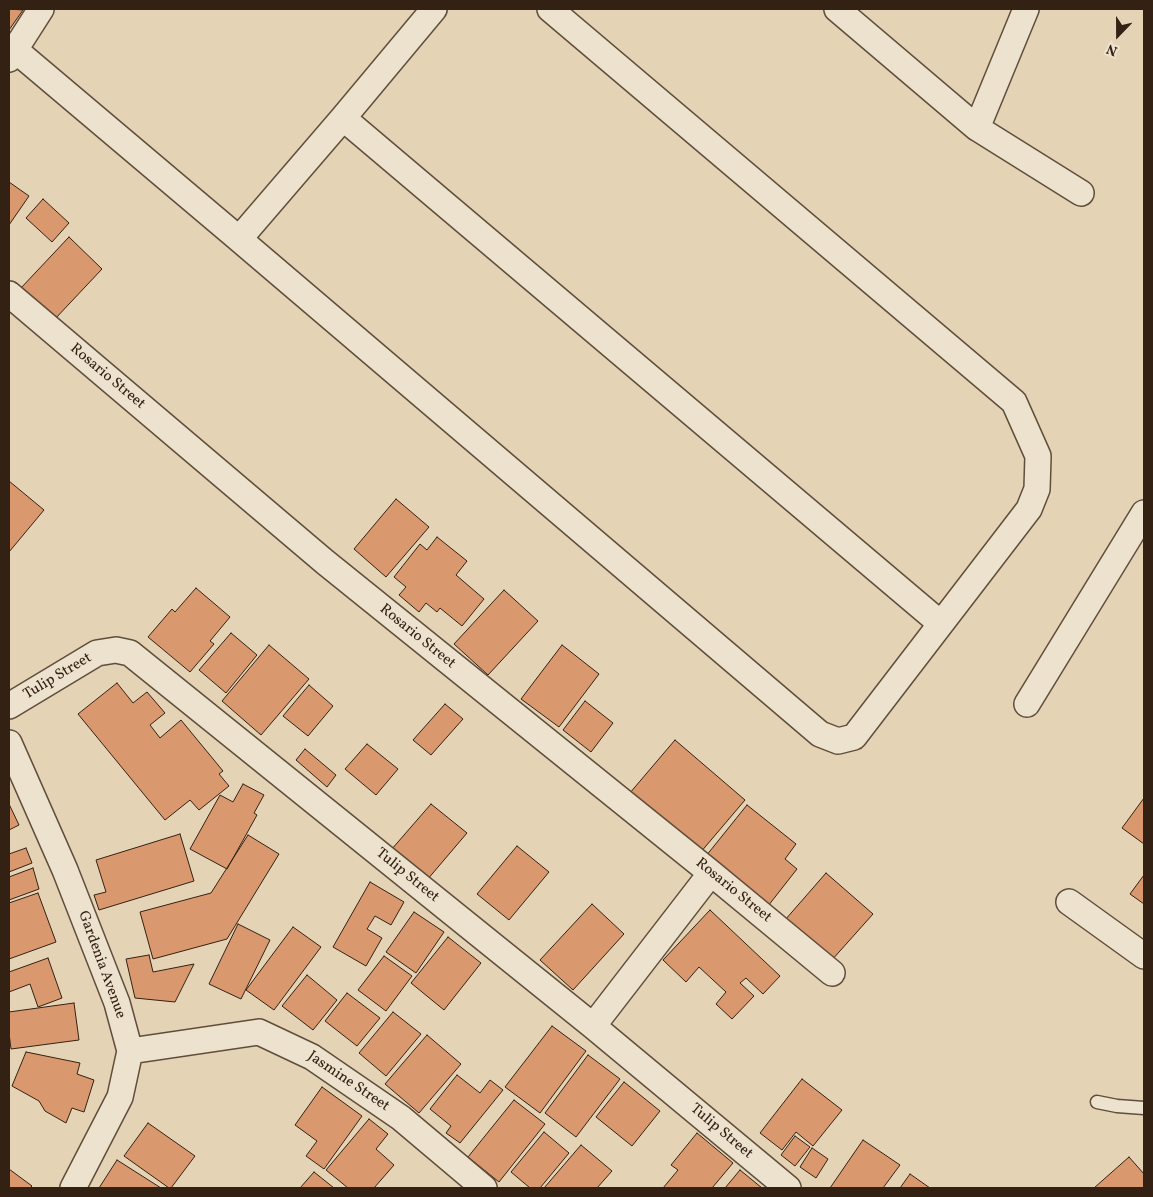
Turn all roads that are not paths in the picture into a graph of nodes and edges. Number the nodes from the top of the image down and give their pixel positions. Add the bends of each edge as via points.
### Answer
1 (41, 9) edge
2 (434, 9) edge
3 (550, 9) edge
4 (837, 9) edge
5 (1026, 9) edge
6 (12, 54) edge
7 (343, 118) junction
8 (977, 128) junction
9 (1081, 192) dead end
10 (239, 239) junction
11 (9, 294) edge
12 (1144, 513) edge
13 (940, 623) junction
14 (1026, 704) dead end
15 (9, 706) edge
16 (9, 743) edge
17 (711, 873) junction
18 (1069, 902) dead end
19 (1144, 956) edge
20 (832, 973) dead end
21 (593, 1026) junction
22 (130, 1051) junction
23 (1097, 1102) dead end
24 (1144, 1108) edge
25 (73, 1188) edge
26 (484, 1188) edge
27 (788, 1188) edge

1 - 6 street
2 - 7 street
3 - 13 street via 1014,402 1038,456 1037,488 1029,509
4 - 8 street
5 - 8 street
6 - 10 street
7 - 10 street
7 - 13 street
8 - 9 street
10 - 13 street via 820,734 838,741 854,737
11 - 17 street, Rosario Street via 325,562
12 - 14 street
15 - 21 street, Tulip Street via 97,653 116,650 130,653
16 - 22 street, Gardenia Avenue via 65,870 117,1003
17 - 20 street, Rosario Street
17 - 21 street
18 - 19 street
21 - 27 street, Tulip Street
22 - 25 street, Gardenia Avenue via 120,1098
22 - 26 street, Jasmine Street via 259,1032 312,1057 361,1090 401,1118
23 - 24 lane

